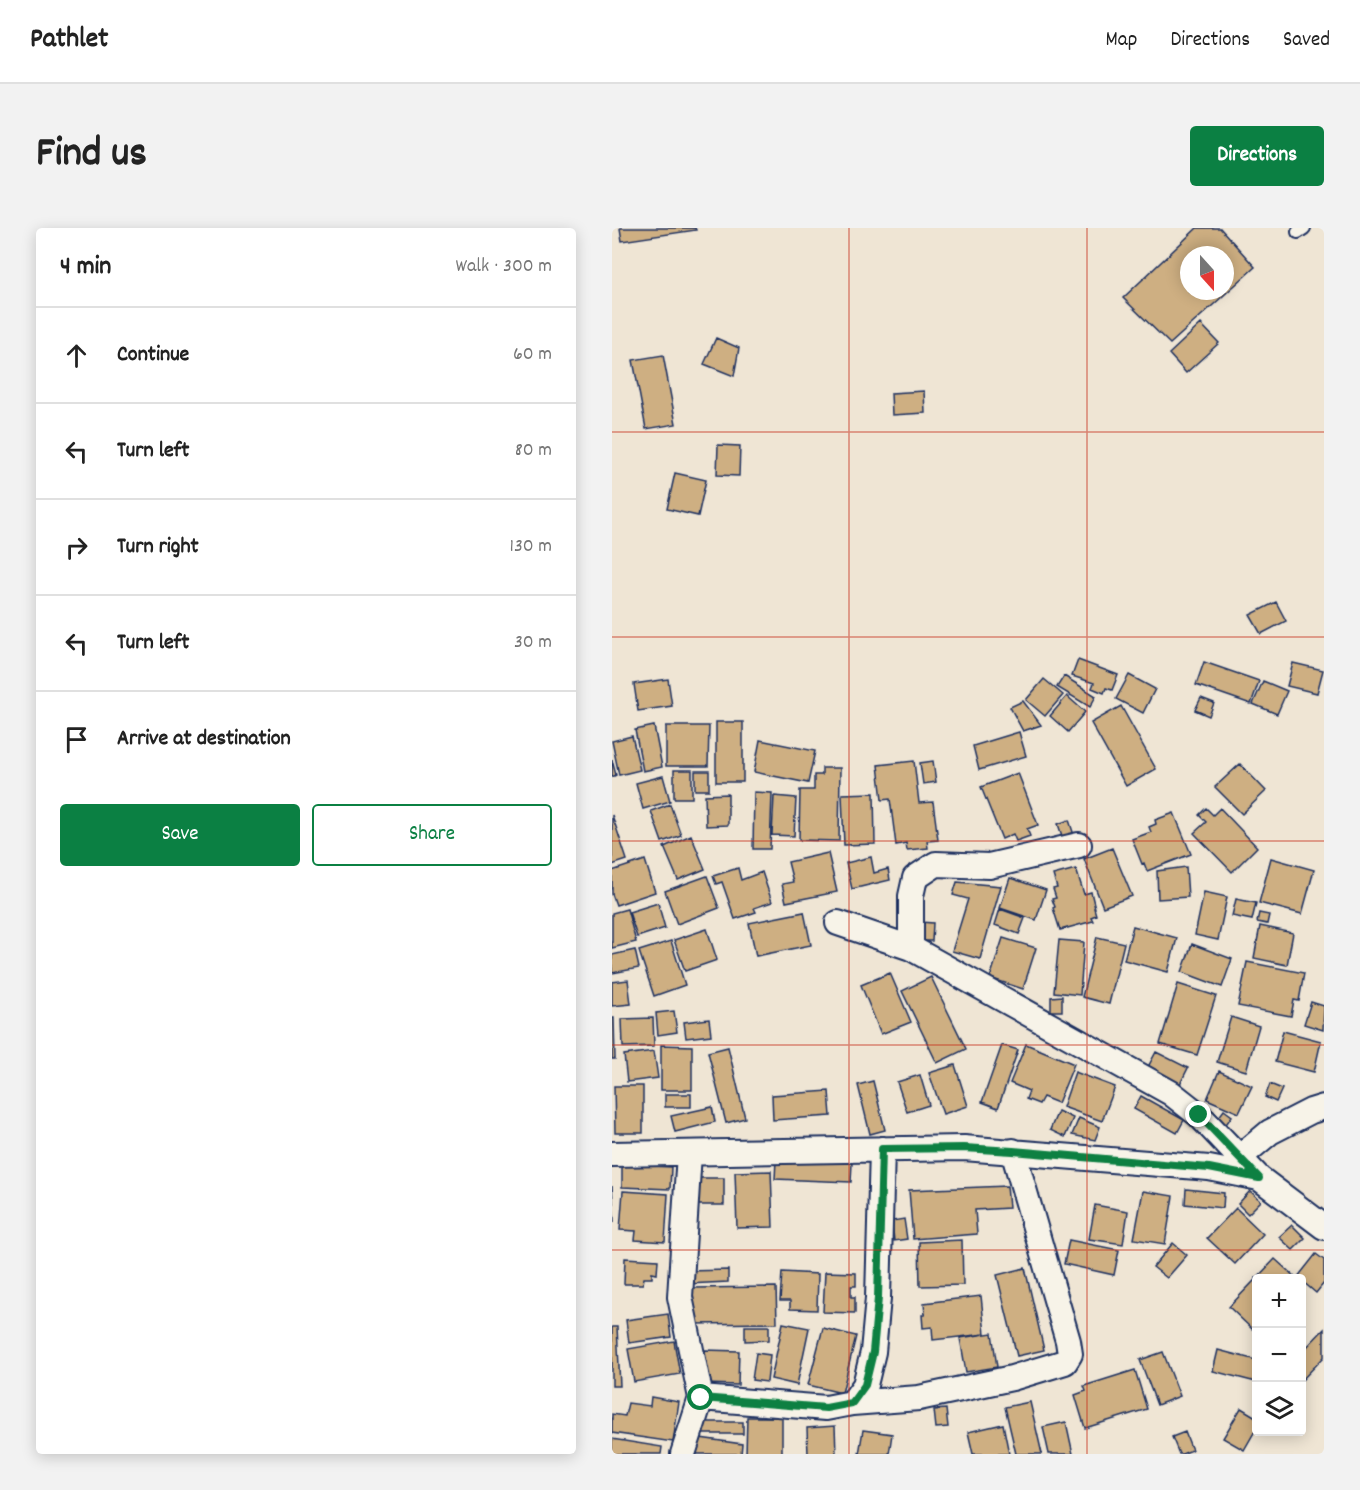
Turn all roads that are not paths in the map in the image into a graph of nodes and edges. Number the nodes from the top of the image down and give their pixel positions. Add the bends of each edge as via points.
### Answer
1 (1079, 845) dead end
2 (838, 923) dead end
3 (911, 948) junction
4 (1324, 1107) edge
5 (882, 1149) junction
6 (1013, 1151) junction
7 (689, 1153) junction
8 (612, 1154) edge
9 (1239, 1158) junction
10 (1259, 1178) junction
11 (1324, 1227) edge
12 (701, 1398) junction
13 (852, 1403) junction
14 (683, 1454) edge

1 - 3 street via 988,866 936,864 915,878
2 - 3 street
3 - 9 street via 1171,1093 1199,1115
4 - 9 street via 1270,1132
5 - 6 street
5 - 7 street
5 - 13 street via 873,1352 865,1385
6 - 10 street via 1209,1168
6 - 13 street via 1068,1341 1070,1354 1065,1362 919,1398
7 - 8 street
7 - 12 street via 680,1297
9 - 10 street
10 - 11 street
12 - 13 street via 826,1408
12 - 14 street

